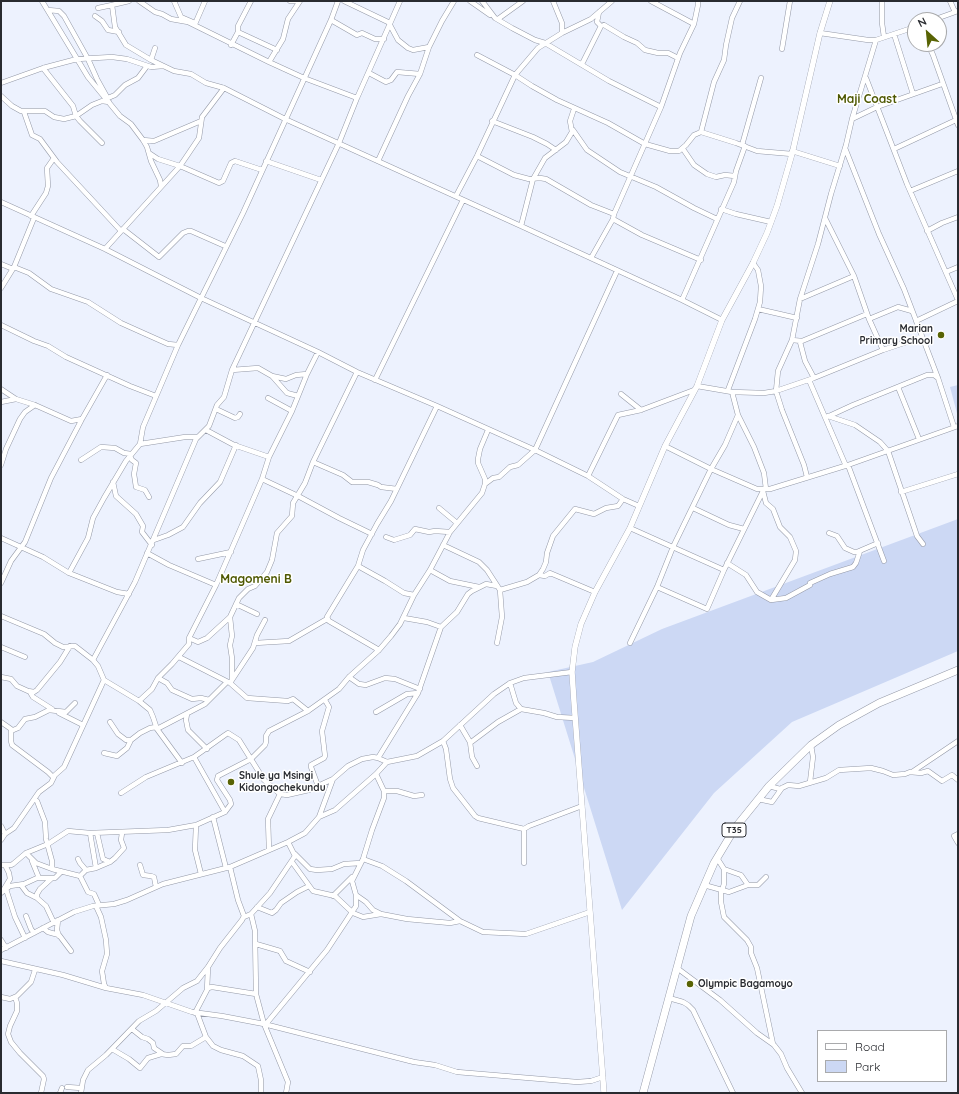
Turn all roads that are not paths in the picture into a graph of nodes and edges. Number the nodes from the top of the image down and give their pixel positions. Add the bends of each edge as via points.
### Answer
1 (42, 1) edge
2 (129, 1) edge
3 (139, 1) edge
4 (174, 1) edge
5 (205, 1) edge
6 (251, 1) edge
7 (290, 1) edge
8 (296, 1) edge
9 (300, 1) edge
10 (338, 1) edge
11 (344, 1) edge
12 (400, 1) edge
13 (454, 1) edge
14 (470, 1) edge
15 (482, 1) edge
16 (523, 1) edge
17 (553, 1) edge
18 (612, 1) edge
19 (651, 1) edge
20 (698, 1) edge
21 (740, 1) edge
22 (790, 1) edge
23 (830, 1) edge
24 (882, 1) edge
25 (950, 1) edge
26 (112, 5) junction
27 (98, 8) dead end
28 (48, 10) junction
29 (599, 12) junction
30 (957, 12) edge
31 (947, 15) edge
32 (95, 16) dead end
33 (497, 18) junction
34 (331, 20) junction
35 (195, 24) junction
36 (390, 24) junction
37 (694, 24) junction
38 (604, 25) dead end
39 (907, 30) edge
40 (119, 32) junction
41 (238, 32) junction
42 (562, 33) junction
43 (820, 33) junction
44 (894, 34) junction
45 (884, 37) junction
46 (384, 39) junction
47 (876, 40) junction
48 (545, 43) junction
49 (232, 45) junction
50 (429, 47) junction
51 (155, 48) dead end
52 (277, 50) junction
53 (782, 50) dead end
54 (932, 52) edge
55 (477, 55) dead end
56 (678, 58) junction
57 (77, 59) junction
58 (88, 59) junction
59 (151, 60) junction
60 (269, 62) junction
61 (582, 64) junction
62 (147, 66) junction
63 (164, 66) junction
64 (43, 68) junction
65 (369, 73) junction
66 (420, 74) junction
67 (514, 74) junction
68 (304, 78) junction
69 (762, 78) dead end
70 (866, 78) junction
71 (1, 84) edge
72 (942, 84) junction
73 (224, 88) junction
74 (914, 94) junction
75 (1, 96) edge
76 (357, 98) junction
77 (108, 100) junction
78 (661, 107) junction
79 (877, 107) junction
80 (574, 109) junction
81 (956, 111) edge
82 (24, 112) junction
83 (76, 116) junction
84 (285, 119) junction
85 (852, 120) junction
86 (956, 120) junction
87 (201, 121) junction
88 (492, 121) junction
89 (958, 125) edge
90 (573, 130) junction
91 (701, 132) junction
92 (143, 140) junction
93 (102, 142) dead end
94 (339, 143) junction
95 (645, 144) junction
96 (744, 146) junction
97 (845, 148) junction
98 (683, 149) junction
99 (894, 149) junction
100 (556, 150) junction
101 (149, 153) junction
102 (792, 153) junction
103 (476, 156) junction
104 (54, 158) junction
105 (378, 161) junction
106 (266, 162) junction
107 (180, 166) junction
108 (840, 166) junction
109 (262, 170) junction
110 (958, 171) edge
111 (735, 176) junction
112 (630, 177) junction
113 (534, 179) junction
114 (321, 180) junction
115 (161, 186) junction
116 (910, 191) junction
117 (456, 196) junction
118 (463, 200) junction
119 (1, 202) edge
120 (721, 209) junction
121 (32, 217) junction
122 (613, 217) junction
123 (958, 217) edge
124 (825, 218) junction
125 (717, 219) junction
126 (771, 222) junction
127 (521, 226) junction
128 (122, 230) junction
129 (927, 231) junction
130 (225, 246) junction
131 (105, 249) junction
132 (591, 258) junction
133 (701, 260) junction
134 (753, 263) junction
135 (1, 264) edge
136 (958, 267) edge
137 (13, 268) junction
138 (617, 271) junction
139 (946, 272) junction
140 (854, 276) junction
141 (1, 288) edge
142 (201, 298) junction
143 (800, 299) junction
144 (682, 300) junction
145 (958, 301) edge
146 (758, 309) junction
147 (912, 310) junction
148 (867, 314) junction
149 (797, 318) junction
150 (869, 319) junction
151 (722, 320) junction
152 (916, 321) junction
153 (254, 323) junction
154 (1, 325) edge
155 (922, 337) junction
156 (792, 340) junction
157 (800, 342) junction
158 (178, 345) junction
159 (884, 350) junction
160 (318, 352) junction
161 (232, 370) junction
162 (357, 372) junction
163 (306, 374) junction
164 (107, 375) junction
165 (272, 376) junction
166 (938, 378) junction
167 (812, 379) junction
168 (375, 380) junction
169 (898, 387) junction
170 (696, 388) junction
171 (1, 389) edge
172 (730, 391) junction
173 (776, 391) junction
174 (621, 394) dead end
175 (156, 396) junction
176 (298, 396) junction
177 (268, 398) dead end
178 (16, 399) junction
179 (1, 402) edge
180 (35, 405) junction
181 (437, 406) junction
182 (216, 409) junction
183 (641, 410) junction
184 (292, 411) junction
185 (240, 414) dead end
186 (738, 414) junction
187 (827, 417) junction
188 (82, 419) junction
189 (956, 426) edge
190 (206, 430) junction
191 (488, 430) junction
192 (197, 438) junction
193 (919, 439) junction
194 (140, 444) junction
195 (236, 445) junction
196 (665, 446) junction
197 (535, 450) junction
198 (888, 451) junction
199 (131, 455) junction
200 (269, 457) junction
201 (82, 460) dead end
202 (313, 462) junction
203 (1, 464) edge
204 (847, 465) junction
205 (711, 469) junction
206 (958, 474) edge
207 (588, 476) junction
208 (807, 477) junction
209 (262, 479) junction
210 (113, 482) junction
211 (485, 484) junction
212 (398, 489) junction
213 (764, 490) junction
214 (901, 492) junction
215 (298, 496) junction
216 (149, 497) dead end
217 (623, 499) junction
218 (639, 506) junction
219 (439, 508) dead end
220 (693, 508) junction
221 (457, 522) junction
222 (630, 528) junction
223 (744, 529) junction
224 (450, 532) junction
225 (372, 534) junction
226 (829, 534) dead end
227 (386, 537) dead end
228 (1, 538) edge
229 (153, 543) junction
230 (878, 544) junction
231 (923, 544) dead end
232 (443, 545) junction
233 (673, 546) junction
234 (22, 547) junction
235 (860, 551) junction
236 (231, 552) junction
237 (147, 553) junction
238 (198, 559) dead end
239 (884, 561) dead end
240 (727, 563) junction
241 (358, 566) junction
242 (430, 570) junction
243 (724, 570) junction
244 (69, 573) junction
245 (538, 575) junction
246 (1, 583) edge
247 (216, 585) junction
248 (497, 586) junction
249 (657, 587) junction
250 (479, 588) junction
251 (500, 590) junction
252 (595, 592) junction
253 (129, 594) junction
254 (414, 595) junction
255 (770, 600) junction
256 (236, 604) junction
257 (257, 614) dead end
258 (1, 616) edge
259 (230, 617) junction
260 (404, 618) junction
261 (328, 619) junction
262 (265, 620) dead end
263 (441, 627) junction
264 (189, 638) junction
265 (255, 643) junction
266 (497, 643) dead end
267 (630, 643) dead end
268 (70, 646) junction
269 (1, 647) edge
270 (379, 650) junction
271 (25, 657) dead end
272 (179, 657) junction
273 (93, 660) junction
274 (958, 670) edge
275 (572, 672) junction
276 (1, 677) edge
277 (349, 677) junction
278 (158, 678) junction
279 (104, 680) junction
280 (229, 682) junction
281 (510, 683) junction
282 (419, 691) junction
283 (30, 692) junction
284 (209, 700) junction
285 (325, 700) junction
286 (139, 701) junction
287 (75, 703) dead end
288 (521, 709) junction
289 (53, 710) junction
290 (308, 711) junction
291 (376, 712) dead end
292 (187, 714) junction
293 (575, 718) junction
294 (1, 722) edge
295 (110, 722) dead end
296 (81, 724) junction
297 (460, 725) junction
298 (157, 728) junction
299 (11, 731) junction
300 (131, 740) junction
301 (443, 740) junction
302 (958, 741) edge
303 (470, 743) junction
304 (811, 745) junction
305 (207, 749) junction
306 (104, 753) dead end
307 (194, 757) junction
308 (251, 758) junction
309 (378, 758) junction
310 (387, 762) junction
311 (182, 763) junction
312 (477, 766) dead end
313 (912, 772) junction
314 (376, 774) junction
315 (53, 777) junction
316 (333, 779) junction
317 (958, 780) edge
318 (810, 782) junction
319 (318, 786) junction
320 (769, 786) junction
321 (783, 788) junction
322 (384, 791) junction
323 (121, 792) dead end
324 (280, 794) junction
325 (422, 796) dead end
326 (758, 799) junction
327 (37, 802) dead end
328 (582, 806) junction
329 (225, 812) junction
330 (213, 817) junction
331 (319, 817) junction
332 (196, 825) junction
333 (1, 826) edge
334 (524, 829) junction
335 (90, 833) junction
336 (97, 833) junction
337 (122, 833) junction
338 (5, 834) junction
339 (958, 834) edge
340 (1, 840) edge
341 (288, 842) junction
342 (958, 843) edge
343 (48, 844) junction
344 (268, 850) junction
345 (26, 853) junction
346 (295, 854) junction
347 (717, 858) junction
348 (78, 859) dead end
349 (31, 860) junction
350 (362, 861) junction
351 (110, 862) junction
352 (292, 862) junction
353 (524, 864) dead end
354 (6, 865) edge
355 (140, 865) dead end
356 (228, 867) junction
357 (52, 868) junction
358 (96, 868) junction
359 (724, 869) junction
360 (61, 872) junction
361 (202, 874) junction
362 (355, 874) junction
363 (766, 877) dead end
364 (39, 878) junction
365 (52, 878) junction
366 (21, 885) junction
367 (704, 885) junction
368 (748, 885) junction
369 (309, 886) junction
370 (156, 887) junction
371 (721, 890) junction
372 (3, 892) edge
373 (356, 895) junction
374 (333, 896) junction
375 (37, 898) junction
376 (98, 905) junction
377 (257, 907) junction
378 (590, 912) junction
379 (353, 913) junction
380 (250, 914) junction
381 (381, 914) junction
382 (26, 916) dead end
383 (244, 917) junction
384 (460, 920) junction
385 (56, 922) junction
386 (43, 928) junction
387 (34, 933) junction
388 (59, 936) junction
389 (25, 938) junction
390 (1, 940) edge
391 (256, 944) junction
392 (6, 948) junction
393 (1, 950) edge
394 (71, 951) dead end
395 (1, 961) edge
396 (208, 967) junction
397 (677, 968) junction
398 (35, 970) junction
399 (310, 972) junction
400 (106, 988) junction
401 (208, 988) junction
402 (256, 994) junction
403 (1, 997) edge
404 (15, 998) junction
405 (669, 998) junction
406 (166, 1003) junction
407 (196, 1013) junction
408 (265, 1024) junction
409 (132, 1029) junction
410 (206, 1037) junction
411 (773, 1044) junction
412 (112, 1048) junction
413 (163, 1054) junction
414 (603, 1077) junction
415 (63, 1089) edge
416 (81, 1090) edge
417 (41, 1093) edge
418 (261, 1093) edge
419 (286, 1093) edge
420 (604, 1093) edge
421 (643, 1093) edge
422 (733, 1093) edge
423 (802, 1093) edge

1 - 28 street
2 - 26 street
3 - 35 street via 171,19
4 - 35 street via 180,16
5 - 35 street
6 - 41 street via 238,26
7 - 8 street
9 - 52 street via 288,19
10 - 34 street
11 - 36 street
12 - 36 street
13 - 50 street
14 - 33 street
15 - 33 street
16 - 33 street
17 - 42 street via 562,23
18 - 29 street
19 - 37 street
20 - 37 street
21 - 91 street via 732,18 724,60 714,82
22 - 53 street
23 - 43 main road
24 - 45 street
25 - 30 street
26 - 27 street
26 - 40 street via 115,26
28 - 57 street
28 - 58 street via 59,11 62,14
29 - 42 street via 591,19
29 - 61 street via 597,22 601,26
30 - 31 street
32 - 40 street via 108,30
33 - 48 street
34 - 46 street via 357,35 362,33 375,39
34 - 68 street
35 - 49 street
36 - 46 street
36 - 50 street via 398,40 408,48 413,50
37 - 56 street
38 - 56 street via 645,50 668,53
39 - 44 street
40 - 59 street via 126,46
41 - 49 street
41 - 52 street
42 - 48 street
43 - 47 street
43 - 102 main road
44 - 45 street
44 - 74 street
45 - 47 street
46 - 65 street
47 - 70 street
48 - 61 street
48 - 67 street
49 - 60 street
50 - 66 street
51 - 59 street
52 - 60 street
54 - 72 street
55 - 67 street
56 - 78 street
57 - 58 street
57 - 64 street
57 - 77 street via 88,77
58 - 62 street via 112,57
58 - 77 street
59 - 63 street
60 - 68 street
61 - 78 street via 609,81
62 - 63 street
62 - 77 street via 138,78 125,85
63 - 73 street
64 - 71 street
64 - 83 street via 73,106
65 - 66 street via 386,82 397,72
65 - 76 street
66 - 105 street
67 - 80 street
67 - 88 street
68 - 76 street
68 - 84 street
69 - 96 street
70 - 79 street
70 - 85 street
72 - 74 street
72 - 81 street
73 - 84 street
73 - 87 street
74 - 79 street
75 - 82 street
76 - 94 street
77 - 83 street via 97,103
77 - 92 street
78 - 95 street
79 - 85 street
79 - 99 street
80 - 90 street via 570,121
80 - 95 street via 608,123
81 - 86 street
82 - 83 street via 45,111 54,117 64,119
82 - 104 street via 32,135 40,139
83 - 93 street via 96,139
84 - 94 street
84 - 106 street
85 - 97 street
86 - 89 street
86 - 99 street
87 - 92 street via 154,141
87 - 107 street via 198,138
88 - 100 street via 533,137
88 - 103 street
90 - 100 street via 566,142
90 - 112 street via 587,150
91 - 96 street
91 - 98 street via 694,135
92 - 101 street
94 - 105 street
94 - 114 street
95 - 98 street via 670,151
95 - 112 street
96 - 102 street via 757,151
96 - 111 street
97 - 108 street
97 - 147 street
98 - 111 street via 694,165 707,174 716,177
99 - 116 street
100 - 113 street via 545,158
101 - 107 street via 158,159
101 - 115 street
102 - 108 street
102 - 126 main road
103 - 113 street via 514,175
103 - 117 street
104 - 121 street via 47,170 48,187
104 - 128 street
105 - 117 street
106 - 109 street
106 - 114 street
107 - 109 street via 219,183 223,181 235,161
107 - 115 street
108 - 124 street
109 - 130 street
110 - 116 street
111 - 120 street
112 - 122 street
112 - 125 street
113 - 122 street via 546,179
113 - 127 street
114 - 153 street
115 - 128 street
116 - 129 street
117 - 118 street
118 - 127 street
118 - 168 street
119 - 121 street
120 - 125 street
120 - 126 street
121 - 131 street
121 - 137 street
122 - 132 street
122 - 133 street via 642,234
123 - 129 street
124 - 140 street
124 - 143 street
125 - 133 street
126 - 134 main road
127 - 132 street
128 - 130 street via 159,257 188,231
128 - 131 street
129 - 139 street
130 - 142 street
131 - 142 street
132 - 138 street
133 - 144 street
134 - 146 street via 758,270 761,286
134 - 151 main road
135 - 137 street
136 - 139 street
137 - 141 street
137 - 158 street via 29,273 51,290 88,302 116,320 168,344
138 - 144 street
138 - 197 street
139 - 145 street
140 - 143 street
140 - 148 street
142 - 153 street
142 - 158 street
143 - 149 street
144 - 151 street
145 - 152 street
146 - 149 street
146 - 172 street
147 - 150 street via 898,308
147 - 152 street
148 - 150 street
148 - 157 street
149 - 156 street
150 - 159 street
151 - 170 main road
152 - 155 street
153 - 160 street
153 - 161 street
154 - 164 street
155 - 159 street
155 - 166 street
156 - 157 street
156 - 173 street via 778,371
157 - 167 street
158 - 175 street
159 - 167 street
160 - 162 street
160 - 163 street
161 - 165 street via 257,368
161 - 182 street via 224,397
162 - 168 street
162 - 202 street
163 - 165 street via 294,375 287,379
163 - 176 street
164 - 175 street
164 - 188 street
165 - 176 street via 287,393
166 - 169 street via 927,375
166 - 189 street
167 - 173 street
167 - 187 street
168 - 181 street
169 - 187 street
169 - 193 street
170 - 172 street
170 - 183 street
170 - 196 main road
171 - 178 street
172 - 173 street
172 - 186 street
173 - 208 street
174 - 183 street
175 - 194 street via 143,427
176 - 184 street
177 - 184 street
178 - 179 street
178 - 180 street
180 - 188 street via 71,421
180 - 203 street via 20,419
181 - 191 street
181 - 212 street
182 - 185 street via 235,418
182 - 190 street
183 - 207 street via 618,415
184 - 200 street
186 - 205 street
186 - 213 street via 764,473
187 - 198 street via 855,425 880,442
187 - 204 street
188 - 234 street via 51,478
189 - 193 street
190 - 192 street
190 - 195 street
191 - 197 street
191 - 211 street via 478,459
192 - 194 street via 185,437
192 - 229 street
193 - 198 street
194 - 199 street
195 - 200 street
195 - 229 street via 220,482 200,503 183,527
196 - 205 street
196 - 218 main road
197 - 207 street
197 - 211 street via 518,465 510,467 499,477 492,478
198 - 204 street
198 - 214 street
199 - 201 street via 116,448 101,447
199 - 210 street
199 - 216 street via 136,463 136,487 145,490
200 - 209 street
202 - 212 street via 352,482 367,482
202 - 215 street via 306,483
204 - 208 street
204 - 230 street
205 - 213 street
205 - 220 street
206 - 214 street
207 - 217 street
208 - 213 street
209 - 215 street
209 - 236 street
210 - 229 street via 116,496 135,513 142,526 142,532
210 - 244 street via 93,518 88,538
211 - 221 street via 482,493
212 - 225 street
213 - 223 street
213 - 255 street via 766,503 773,509 780,527 790,537 796,551 795,560
214 - 231 street via 917,536
215 - 225 street
215 - 256 street via 293,503 291,517 277,533 269,568
217 - 218 street
217 - 245 street via 617,506 594,514 575,509 552,539 546,562
218 - 222 main road
219 - 221 street
220 - 223 street via 729,525
220 - 233 street
221 - 224 street
222 - 233 street
222 - 252 main road
223 - 240 street
224 - 227 street via 415,529 410,535 394,540
224 - 232 street
225 - 241 street
226 - 235 street via 838,536 846,549
228 - 234 street
229 - 237 street
230 - 235 street
230 - 239 street
232 - 242 street
232 - 248 street via 479,562
233 - 243 street
233 - 249 street
234 - 244 street
234 - 246 street via 11,561
235 - 255 street via 853,567 830,574 786,598
236 - 238 street
236 - 247 street
237 - 247 street
237 - 253 street
240 - 243 street
240 - 255 street via 746,575 757,592
241 - 254 street via 404,593
241 - 261 street
242 - 250 street via 450,581
242 - 254 street
243 - 249 street via 707,609
244 - 253 street
245 - 251 street via 526,582
245 - 252 street via 545,576 550,573
247 - 264 street
248 - 250 street via 488,584
248 - 251 street
249 - 267 street
250 - 263 street via 468,594 457,612
251 - 266 street via 502,617
252 - 275 main road via 581,624
253 - 273 street
254 - 260 street
256 - 257 street
256 - 259 street
258 - 268 street via 44,634 63,647
259 - 264 street via 207,638 198,642
259 - 280 street via 232,658
260 - 263 street
260 - 270 street
261 - 265 street via 289,641
261 - 270 street
262 - 265 street
263 - 282 street
264 - 272 street via 189,644
265 - 280 street
268 - 273 street via 76,646
268 - 283 street via 37,690
269 - 271 street
270 - 277 street
272 - 278 street
272 - 280 street
273 - 279 street
274 - 304 highway, T35 via 879,704 840,725
275 - 281 street via 524,678
275 - 293 main road
276 - 283 street via 11,679 19,687
277 - 282 street via 359,684 366,685 385,678 395,679
277 - 285 street
278 - 284 street via 167,683 172,690 192,699
278 - 286 street via 152,689
279 - 286 street
279 - 296 street via 87,719
280 - 284 street
280 - 290 street via 246,698 288,701 293,699
281 - 288 street via 516,703
281 - 297 street
282 - 291 street via 407,694
282 - 309 street
283 - 289 street
284 - 292 street
285 - 290 street
285 - 319 street via 329,707 322,730 325,756 310,767
286 - 298 street via 151,713
287 - 289 street via 66,712
288 - 293 street
288 - 303 street
289 - 296 street
289 - 299 street via 25,718 18,728
290 - 308 street via 269,731 265,745
292 - 298 street
292 - 305 street via 188,730
293 - 328 main road
294 - 299 street via 9,726
295 - 300 street via 118,734 126,740
296 - 315 street via 68,759
297 - 301 street
297 - 303 street
298 - 300 street via 144,731
298 - 311 street
299 - 315 street via 12,745
300 - 306 street via 127,748 117,756
301 - 310 street via 417,756
301 - 334 street via 453,788 475,816
302 - 313 street
303 - 312 street
304 - 318 street via 813,757
304 - 320 highway, T35
305 - 307 street
305 - 308 street via 228,733 238,740
307 - 311 street
307 - 329 street
308 - 324 street via 264,780
308 - 329 street via 217,778 231,804
309 - 310 street
309 - 316 street via 362,759 348,766
310 - 314 street
311 - 323 street via 152,774
313 - 317 street via 928,772 942,781 952,775
313 - 318 street via 897,775 871,768 839,770 826,778
314 - 322 street
314 - 331 street via 335,810
315 - 338 street via 51,783 39,792 16,825
316 - 319 street
316 - 331 street
318 - 321 street
319 - 324 street via 287,795
320 - 321 street
320 - 326 highway, T35
321 - 326 street via 772,802
322 - 325 street via 396,790
322 - 350 street via 384,802
324 - 344 street via 268,819
326 - 347 highway, T35 via 735,828
327 - 343 street via 45,822
328 - 334 street
328 - 378 main road
329 - 330 street
330 - 332 street
330 - 356 street
331 - 341 street via 305,833
332 - 337 street
332 - 361 street via 194,850
333 - 338 street
334 - 353 street
335 - 336 street
335 - 343 street via 68,831
335 - 358 street
336 - 337 street
336 - 351 street via 103,859
337 - 351 street via 124,848
338 - 340 street
339 - 342 street via 954,836
341 - 344 street
341 - 346 street
343 - 345 street
343 - 357 street
344 - 356 street
345 - 349 street
345 - 354 street
346 - 350 street via 310,869 317,870 332,870 345,864
346 - 352 street
347 - 359 street
347 - 367 highway, T35
348 - 358 street via 84,872
349 - 357 street
349 - 364 street
350 - 362 street
350 - 384 street via 379,864 388,869
351 - 358 street
352 - 369 street
352 - 377 street via 276,887
354 - 372 street via 10,879
355 - 370 street via 143,875 154,877
356 - 361 street
356 - 383 street
357 - 360 street
359 - 368 street via 741,875
359 - 371 street
360 - 365 street
360 - 376 street via 80,876 88,892 94,894
361 - 370 street
362 - 373 street via 352,883
362 - 374 street
363 - 368 street via 758,884
364 - 365 street
364 - 366 street
365 - 375 street via 40,889
366 - 372 street via 10,886
366 - 375 street via 27,893
367 - 371 street
367 - 397 highway, T35 via 691,916
368 - 371 street via 729,892
369 - 374 street via 316,893
369 - 377 street via 281,903 272,913
370 - 376 street via 127,900
371 - 411 street via 724,917 750,946
372 - 389 street
373 - 379 street
373 - 381 street
374 - 379 street
375 - 385 street via 46,906
376 - 385 street via 74,912
376 - 400 street via 106,940 107,954 102,972
377 - 380 street
378 - 384 street via 526,934 483,932
378 - 414 main road
379 - 381 street via 365,918
379 - 399 street
380 - 383 street
380 - 391 street
381 - 384 street via 407,919 450,922
382 - 387 street
383 - 396 street
385 - 386 street
385 - 388 street
386 - 387 street
386 - 388 street
387 - 389 street
388 - 394 street
389 - 392 street
390 - 392 street
391 - 399 street via 280,951 286,961
391 - 402 street
392 - 393 street
395 - 398 street
396 - 401 street
396 - 406 street via 197,981 179,991
397 - 405 highway, T35
397 - 411 street
398 - 400 street via 63,975
398 - 404 street via 31,982
399 - 408 street
400 - 406 street
401 - 402 street
401 - 407 street
402 - 408 street
403 - 404 street
404 - 417 street via 17,1011 8,1034 20,1053 43,1076
405 - 421 highway, T35
405 - 422 street via 683,1002 693,1010
406 - 407 street
406 - 409 street via 139,1021
407 - 408 street
407 - 410 street
408 - 414 street via 457,1072 576,1082
408 - 419 street via 288,1082
409 - 412 street
409 - 413 street via 151,1041 154,1048
410 - 413 street via 191,1046 183,1046 176,1054
410 - 418 street via 213,1046 243,1056 258,1066
411 - 423 street
412 - 413 street via 140,1068 148,1058
412 - 416 street via 88,1070
414 - 420 main road
415 - 416 street

